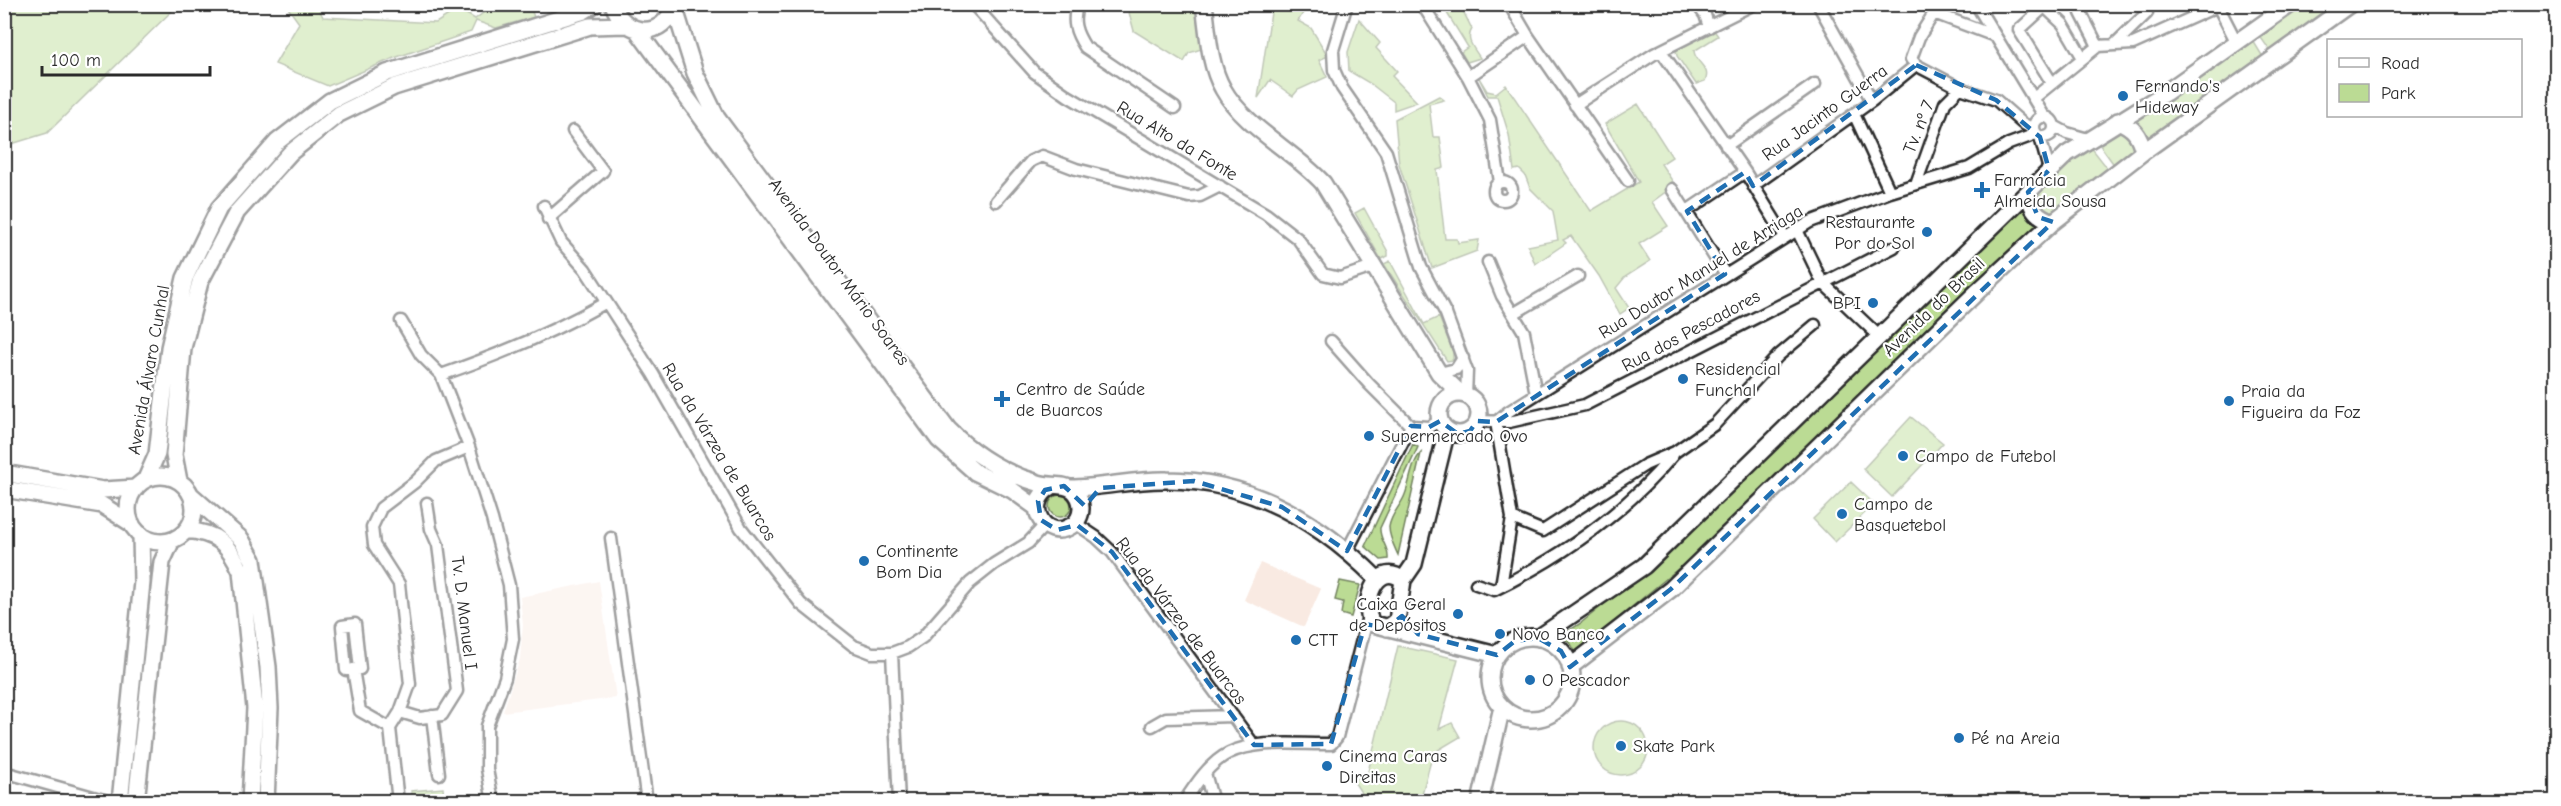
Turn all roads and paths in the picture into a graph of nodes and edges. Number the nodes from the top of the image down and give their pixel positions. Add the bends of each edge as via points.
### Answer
1 (595, 4) edge
2 (613, 4) edge
3 (973, 4) edge
4 (1078, 4) edge
5 (1204, 4) edge
6 (1347, 4) edge
7 (1422, 4) edge
8 (1697, 4) edge
9 (1754, 4) edge
10 (1818, 4) edge
11 (1976, 4) edge
12 (2291, 4) edge
13 (2350, 4) edge
14 (674, 5) edge
15 (2218, 5) edge
16 (1514, 6) edge
17 (1930, 9) edge
18 (2081, 13) dead end
19 (2147, 13) dead end
20 (1709, 27) junction
21 (632, 28) junction
22 (1528, 36) junction
23 (1995, 36) junction
24 (2237, 43) junction
25 (2115, 44) junction
26 (2098, 46) junction
27 (1661, 51) junction
28 (2083, 58) junction
29 (1916, 65) junction
30 (1468, 77) junction
31 (2052, 83) junction
32 (1815, 84) dead end
33 (1960, 88) junction
34 (2034, 98) junction
35 (1872, 101) junction
36 (1575, 105) junction
37 (1175, 108) dead end
38 (1854, 114) junction
39 (2044, 116) junction
40 (2118, 121) junction
41 (2054, 126) junction
42 (573, 131) dead end
43 (2037, 133) junction
44 (2088, 139) junction
45 (1726, 146) junction
46 (2143, 152) junction
47 (2049, 170) junction
48 (1745, 172) junction
49 (1628, 181) dead end
50 (1500, 183) dead end
51 (1916, 184) junction
52 (1220, 186) junction
53 (1753, 186) junction
54 (1672, 189) dead end
55 (1890, 192) junction
56 (2028, 192) junction
57 (996, 201) dead end
58 (544, 206) dead end
59 (1687, 211) junction
60 (548, 219) junction
61 (2053, 222) junction
62 (1797, 230) junction
63 (1785, 237) junction
64 (1894, 247) dead end
65 (1488, 262) dead end
66 (1373, 267) junction
67 (1725, 274) junction
68 (1578, 276) dead end
69 (1822, 282) junction
70 (605, 303) junction
71 (1513, 314) junction
72 (401, 321) dead end
73 (1815, 325) dead end
74 (1880, 337) junction
75 (1331, 341) dead end
76 (1463, 358) junction
77 (1439, 373) junction
78 (441, 375) junction
79 (1536, 394) junction
80 (1464, 395) junction
81 (1442, 404) junction
82 (1477, 421) junction
83 (1496, 422) junction
84 (1443, 425) junction
85 (1411, 426) junction
86 (469, 447) junction
87 (1675, 452) junction
88 (4, 473) edge
89 (179, 481) junction
90 (141, 484) junction
91 (1051, 487) junction
92 (1070, 488) junction
93 (1100, 488) junction
94 (4, 489) edge
95 (191, 495) junction
96 (427, 503) dead end
97 (1037, 508) junction
98 (1078, 517) junction
99 (1512, 518) junction
100 (1045, 525) junction
101 (137, 529) junction
102 (186, 530) junction
103 (610, 538) dead end
104 (172, 540) junction
105 (1347, 551) junction
106 (1377, 579) junction
107 (1404, 580) junction
108 (1476, 584) dead end
109 (1501, 586) junction
110 (1400, 610) junction
111 (1368, 616) junction
112 (1387, 628) junction
113 (1418, 634) junction
114 (1538, 638) junction
115 (892, 653) junction
116 (1497, 655) junction
117 (1570, 667) junction
118 (353, 669) dead end
119 (1502, 707) junction
120 (400, 712) junction
121 (432, 716) junction
122 (1233, 716) junction
123 (1152, 726) dead end
124 (390, 728) junction
125 (1254, 745) junction
126 (4, 772) edge
127 (1205, 773) junction
128 (439, 774) dead end
129 (111, 801) edge
130 (120, 801) edge
131 (136, 801) edge
132 (250, 801) edge
133 (266, 801) edge
134 (398, 801) edge
135 (493, 801) edge
136 (647, 801) edge
137 (899, 801) edge
138 (1184, 801) edge
139 (1213, 801) edge
140 (1480, 801) edge

1 - 90 main road, Avenida Álvaro Cunhal via 584,11 387,73 330,101 277,142 219,208 185,278 169,348 157,454
2 - 21 main road, Avenida Doutor Mário Soares via 618,17
3 - 52 street, Rua Alto da Fonte via 1034,72
4 - 37 street via 1074,22 1085,47
5 - 66 main road via 1214,66 1223,90 1241,113 1323,183
6 - 76 street via 1333,50 1334,70 1386,152 1421,267 1446,314
7 - 30 street
8 - 20 street
9 - 20 street
10 - 35 street
11 - 23 street
12 - 24 main road, Avenida do Brasil
13 - 46 main road, Avenida do Brasil
14 - 21 main road, Avenida Álvaro Cunhal via 661,26 649,31
14 - 91 main road, Avenida Doutor Mário Soares via 695,73 717,117 948,429 998,468
15 - 24 street
15 - 25 street via 2133,44
16 - 22 street
17 - 23 street
17 - 29 street via 1911,59
18 - 26 street
19 - 25 street
20 - 27 street
21 - 89 main road, Avenida Álvaro Cunhal via 590,26 394,87 339,114 290,153 237,212 200,282 183,348 174,454
21 - 97 main road, Avenida Doutor Mário Soares via 939,440 969,468
22 - 30 street
22 - 36 street
23 - 34 street
24 - 40 main road, Avenida do Brasil
25 - 26 street
26 - 28 street
27 - 36 street
27 - 45 street
28 - 31 street
28 - 31 street via 2062,24 2046,8 2042,9 2019,30
29 - 33 street
29 - 35 street, Rua Jacinto Guerra
30 - 50 street via 1490,120
31 - 34 street
32 - 45 street
33 - 43 street via 1996,100
33 - 51 street, Tv. nº 7 via 1945,103
34 - 39 street
35 - 38 street, Rua Jacinto Guerra
36 - 49 street
38 - 53 street, Rua Jacinto Guerra
38 - 55 street
39 - 41 street
39 - 43 street via 2035,120
40 - 44 main road, Avenida do Brasil
40 - 46 main road via 2136,133
41 - 43 street via 2050,135
41 - 44 street
42 - 60 street via 603,171
43 - 47 street
43 - 51 street, Rua Doutor Manuel de Arriaga via 2009,144 1969,168
44 - 47 main road, Avenida do Brasil
45 - 48 street
46 - 61 main road, Avenida do Brasil
47 - 56 main road, Avenida do Brasil
48 - 53 street
48 - 59 street
51 - 55 street, Rua Doutor Manuel de Arriaga
52 - 57 street via 1189,197 1076,169 1042,156 1031,161
52 - 66 street, Rua Alto da Fonte via 1298,239 1323,274 1340,278
53 - 63 street
54 - 59 street
55 - 62 street, Rua Doutor Manuel de Arriaga
56 - 61 main road via 2038,217
56 - 74 main road, Avenida do Brasil
58 - 60 street, Rua da Várzea de Buarcos
59 - 67 street
60 - 70 street, Rua da Várzea de Buarcos
61 - 117 main road, Avenida do Brasil via 1671,589
62 - 63 street, Rua Doutor Manuel de Arriaga
62 - 69 street
63 - 67 street, Rua Doutor Manuel de Arriaga
64 - 69 street, Rua dos Pescadores
65 - 71 street
66 - 77 main road
67 - 79 street, Rua Doutor Manuel de Arriaga
68 - 71 street
69 - 74 street
69 - 83 street, Rua dos Pescadores via 1585,405
70 - 78 street via 503,354
70 - 115 street, Rua da Várzea de Buarcos via 653,374 741,528 783,584 801,604 854,646 872,653
71 - 79 street via 1524,332
72 - 78 street via 422,355
73 - 87 street via 1778,356 1715,424
74 - 114 main road, Avenida do Brasil via 1644,566
75 - 85 street
76 - 77 street via 1456,369
76 - 80 street via 1468,378
77 - 80 main road
77 - 81 main road
78 - 86 street
79 - 83 street, Rua Doutor Manuel de Arriaga
80 - 81 main road via 1450,396
80 - 82 main road via 1478,409
81 - 84 main road via 1439,409
82 - 83 street, Rua dos Pescadores
82 - 84 main road via 1458,434
83 - 99 street
84 - 85 street
84 - 107 main road via 1414,564
85 - 105 street
86 - 120 street via 436,461 381,508 372,527 374,545 399,584 410,684
86 - 135 street via 509,585 513,639 505,678 487,726 487,769
87 - 99 street via 1645,465 1543,531
87 - 109 street via 1652,480 1595,529
88 - 90 main road via 103,490
89 - 90 main road via 157,476
89 - 95 main road
90 - 101 main road via 129,505
91 - 92 main road
91 - 97 main road via 1040,495
92 - 93 main road
92 - 98 main road via 1079,498
93 - 98 main road
93 - 105 main road via 1165,480 1224,486 1282,507
94 - 101 main road via 102,505
95 - 102 main road via 194,507
95 - 133 main road via 242,539 253,560 268,667
96 - 121 street, Tv. D. Manuel I via 439,554 457,691 442,715
97 - 100 main road
98 - 100 main road via 1064,530
98 - 122 street, Rua da Várzea de Buarcos via 1112,552
99 - 109 street
100 - 115 street via 1028,543 970,583 923,638
101 - 104 main road via 161,542
101 - 130 main road via 142,582
102 - 104 main road
102 - 132 main road via 206,532 222,542 234,554 241,571 255,708
103 - 136 street
104 - 131 main road via 162,562
105 - 106 main road
106 - 107 main road via 1393,574
106 - 111 main road
107 - 110 main road
108 - 109 street via 1494,590
110 - 112 main road via 1397,621
110 - 113 main road
111 - 112 main road via 1377,627
111 - 125 street via 1337,737 1331,744
112 - 113 main road
113 - 116 main road
114 - 116 main road via 1515,640
114 - 117 main road via 1561,651
115 - 137 street
116 - 119 main road via 1491,685
117 - 119 main road via 1570,689 1554,712 1526,719
118 - 124 street via 360,711
119 - 140 main road
120 - 121 street via 420,718
120 - 124 street
121 - 128 street
122 - 123 street via 1166,718
122 - 125 street, Rua da Várzea de Buarcos
124 - 134 street
125 - 127 street via 1227,754
126 - 129 street
127 - 138 street
127 - 139 street

